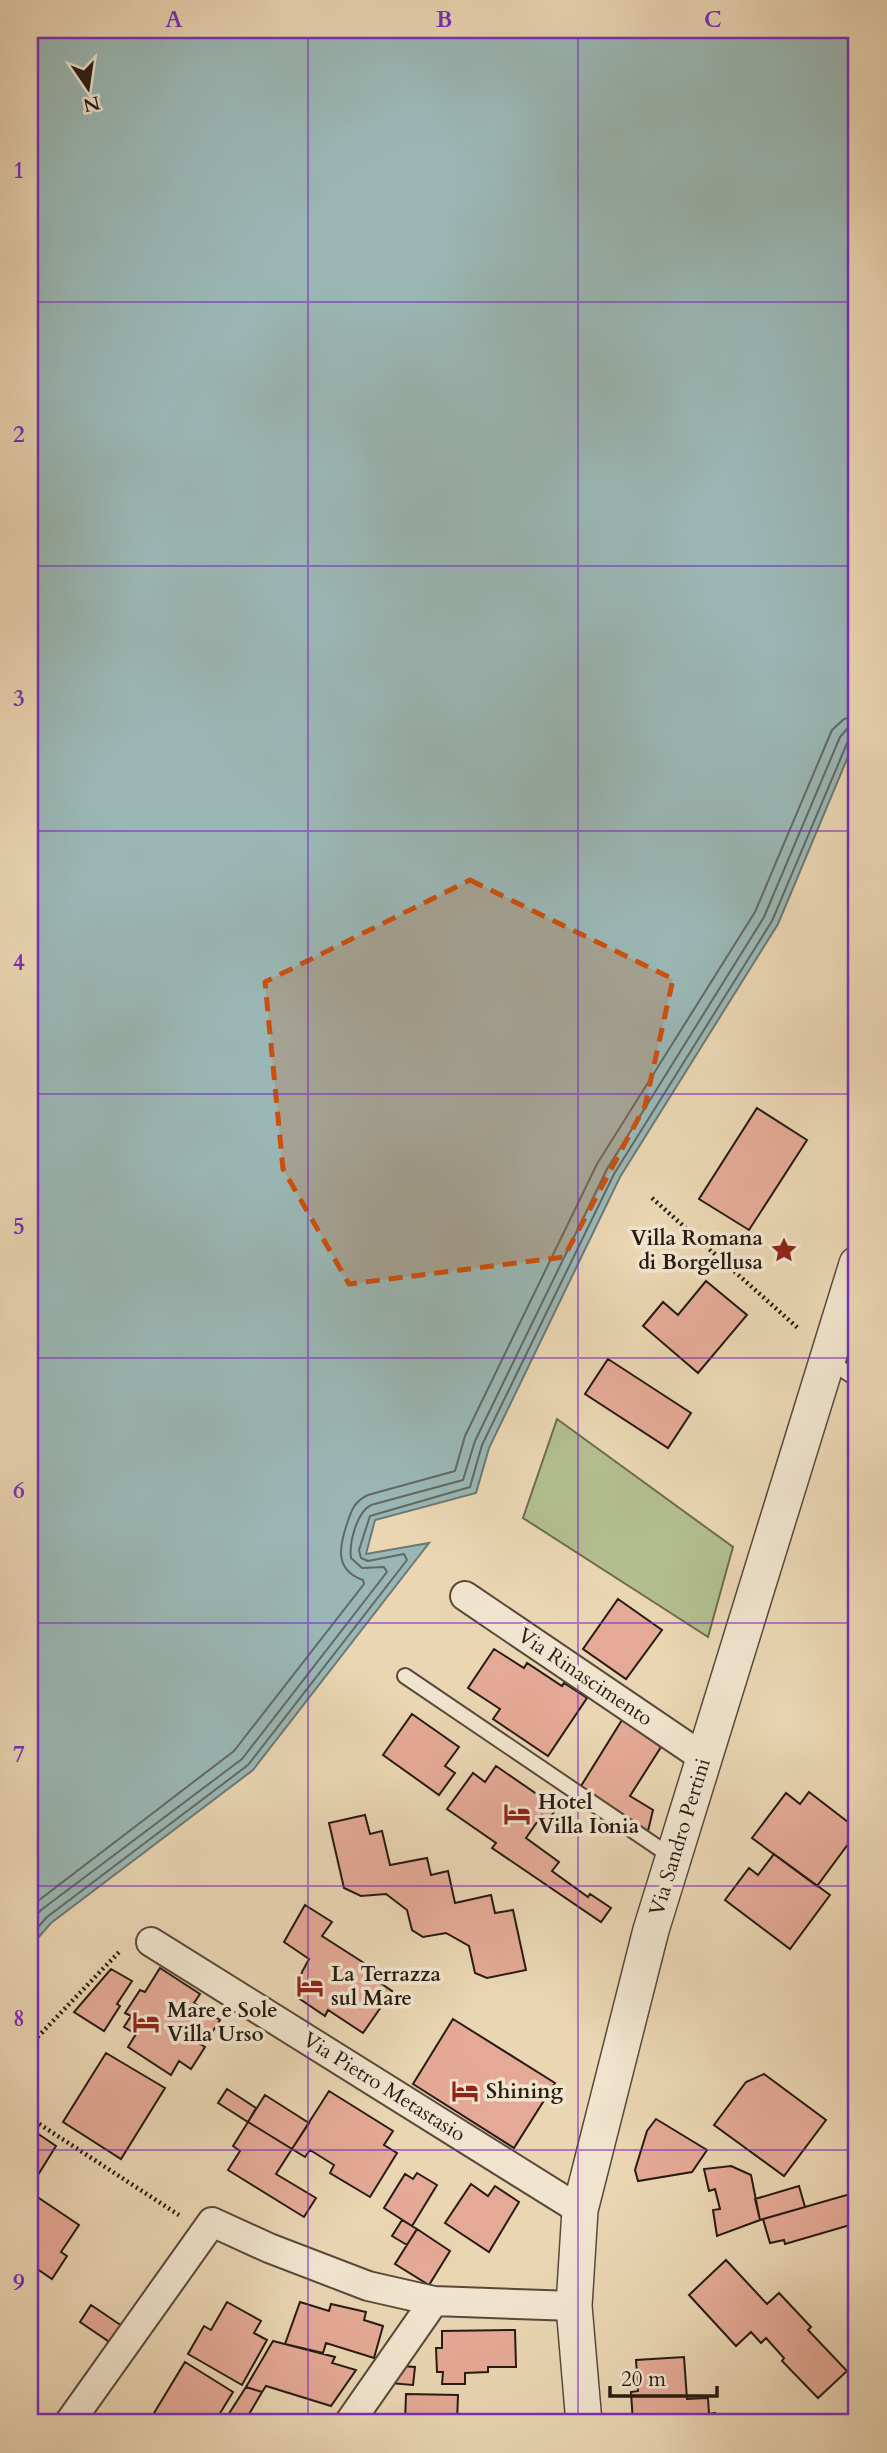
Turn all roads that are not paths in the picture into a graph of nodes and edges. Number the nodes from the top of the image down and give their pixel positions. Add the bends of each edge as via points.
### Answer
1 (857, 1264) edge
2 (828, 1358) junction
3 (857, 1379) edge
4 (465, 1596) dead end
5 (405, 1676) dead end
6 (704, 1758) junction
7 (673, 1858) junction
8 (151, 1942) road end
9 (580, 2210) junction
10 (434, 2301) junction
11 (574, 2306) junction
12 (69, 2423) edge
13 (349, 2423) edge
14 (584, 2423) edge

1 - 2 street, Via Sandro Pertini
2 - 3 lane
2 - 6 street, Via Sandro Pertini
4 - 6 street, Via Rinascimento
5 - 7 lane
6 - 7 street, Via Sandro Pertini
7 - 9 street, Via Sandro Pertini
8 - 9 street, Via Pietro Metastasio
9 - 11 street, Via Sandro Pertini
10 - 11 street
10 - 12 street via 368,2286 208,2227
10 - 13 street
11 - 14 street, Via Sandro Pertini

